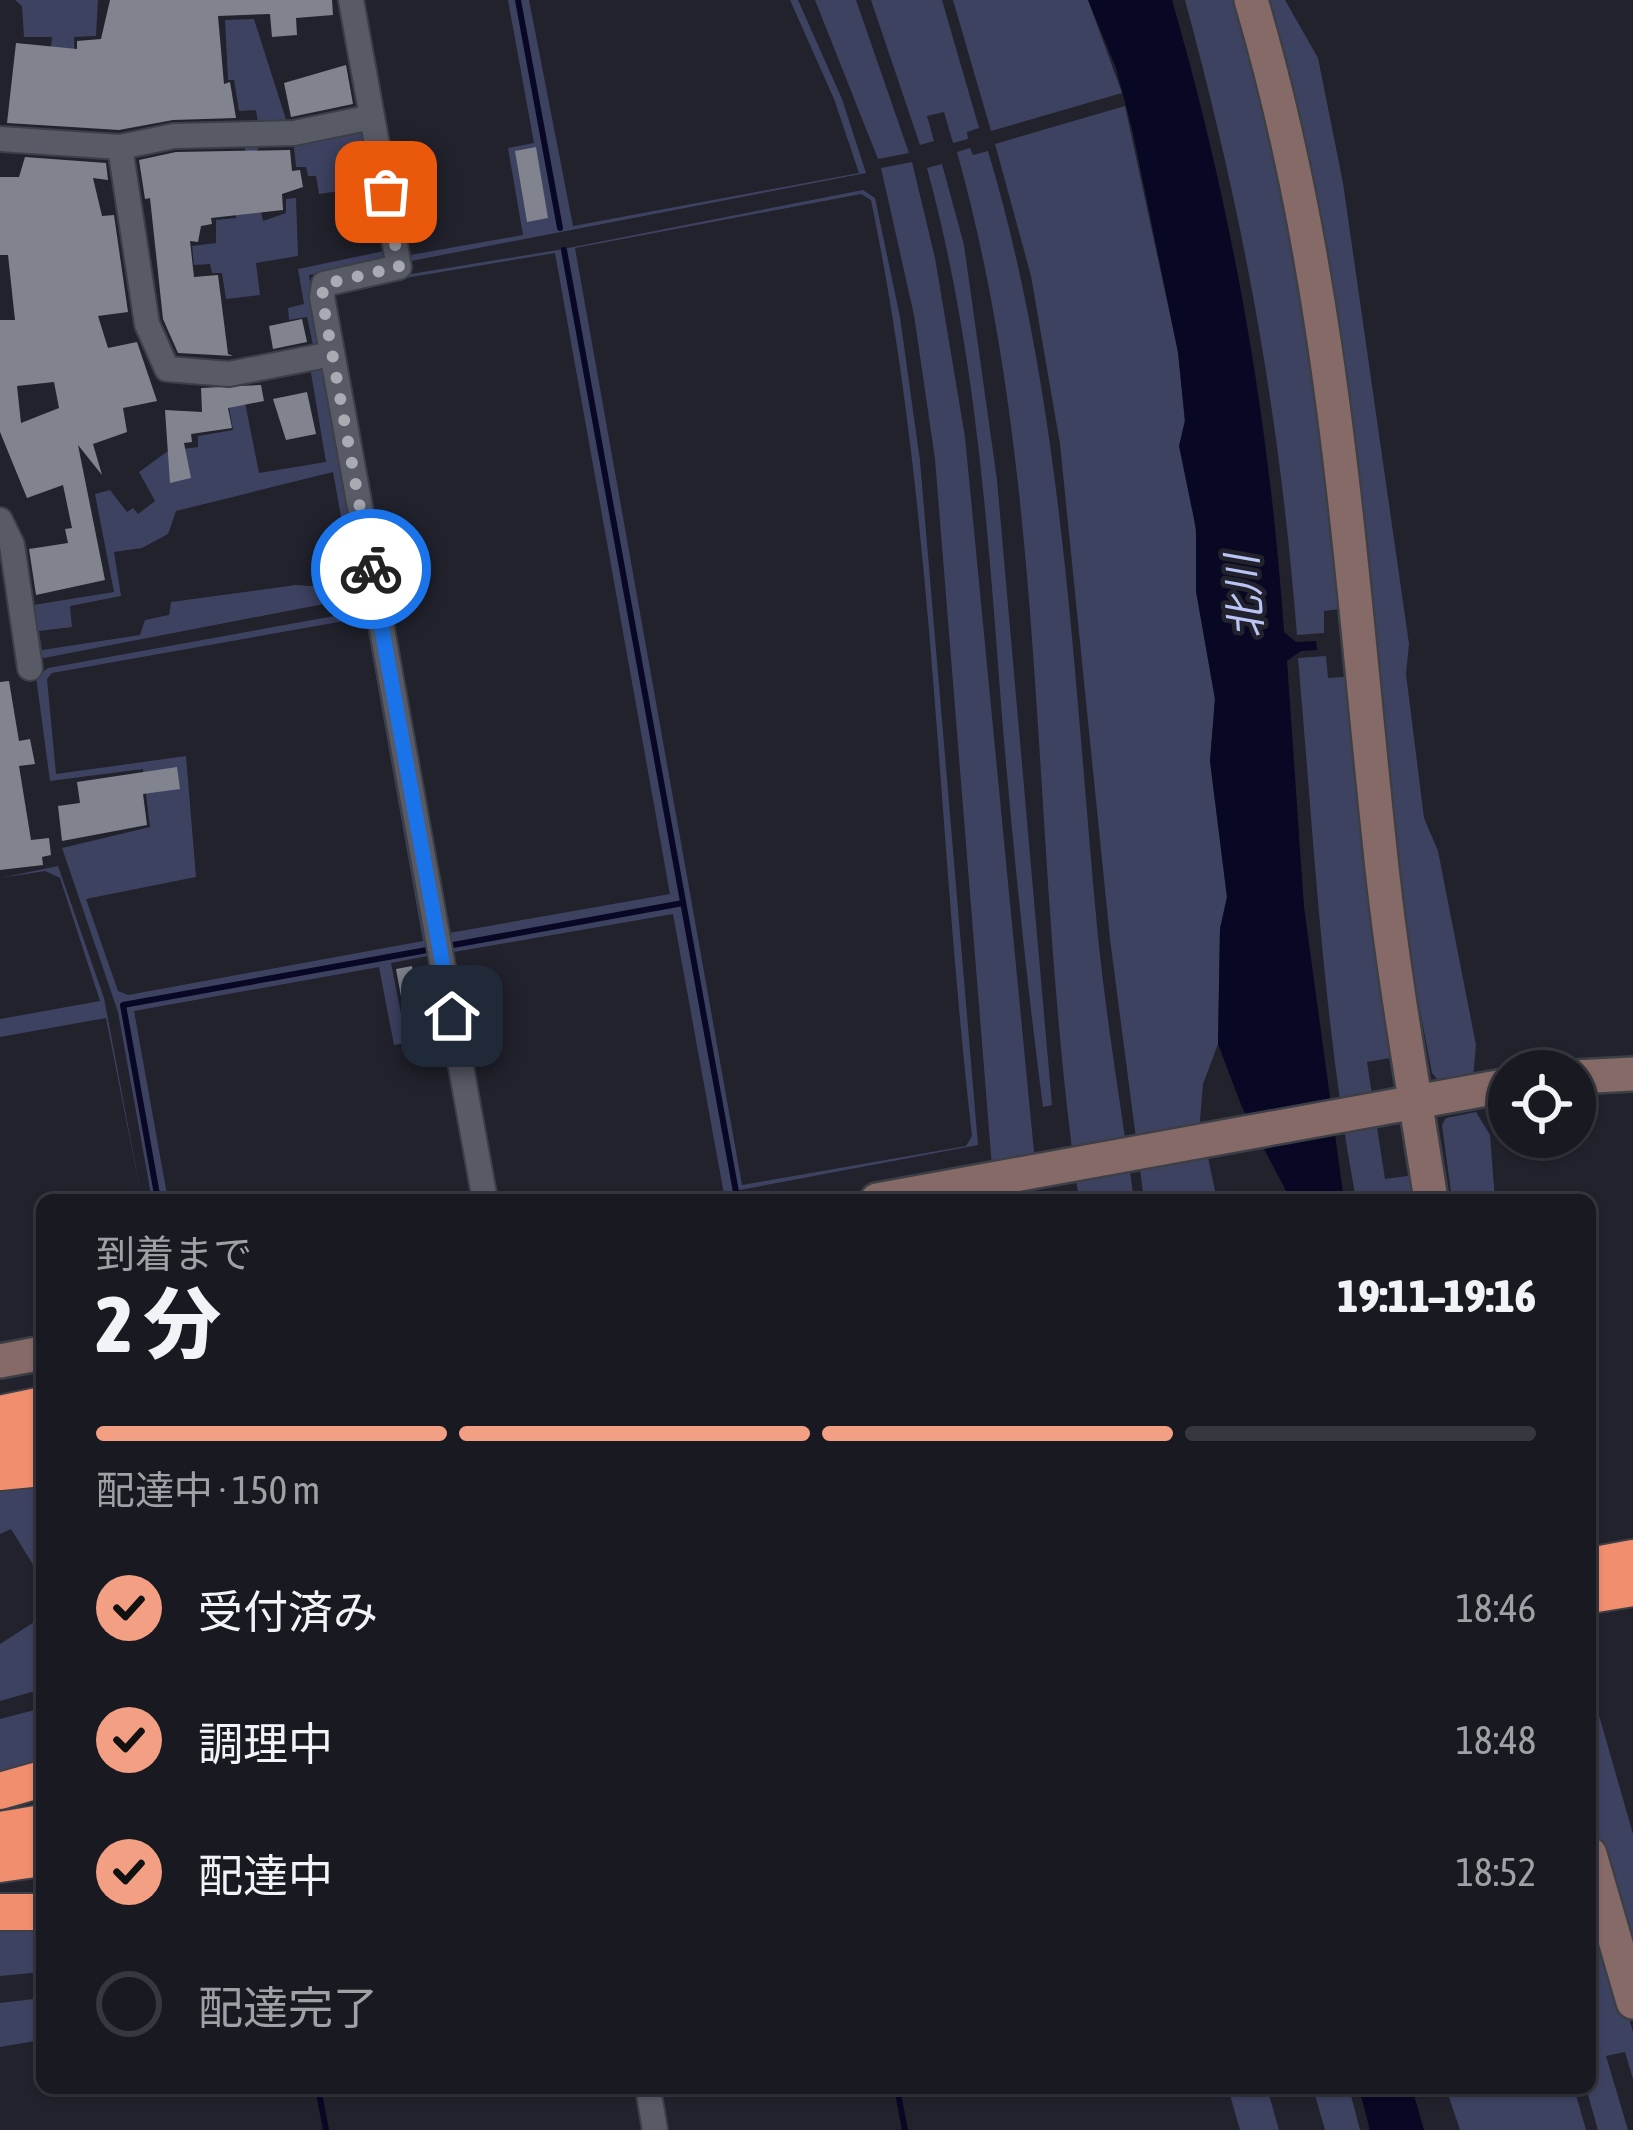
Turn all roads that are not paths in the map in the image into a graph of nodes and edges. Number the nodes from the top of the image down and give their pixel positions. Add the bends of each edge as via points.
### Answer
1 (351, 0) edge
2 (1251, 0) edge
3 (372, 117) junction
4 (0, 139) edge
5 (120, 147) junction
6 (332, 354) junction
7 (0, 520) edge
8 (30, 668) dead end
9 (1633, 1074) edge
10 (1596, 1076) edge
11 (1488, 1089) edge
12 (1406, 1103) junction
13 (484, 1194) edge
14 (910, 1194) edge
15 (1429, 1194) edge
16 (36, 1354) edge
17 (0, 1360) edge
18 (36, 1406) edge
19 (0, 1414) edge
20 (36, 1438) edge
21 (0, 1447) edge
22 (36, 1469) edge
23 (0, 1472) edge
24 (1633, 1558) edge
25 (1596, 1565) edge
26 (1633, 1588) edge
27 (1596, 1594) edge
28 (36, 1781) edge
29 (0, 1790) edge
30 (36, 1824) edge
31 (0, 1830) edge
32 (36, 1859) edge
33 (0, 1864) edge
34 (1596, 1875) edge
35 (0, 1912) edge
36 (36, 1912) edge
37 (1633, 2002) edge
38 (649, 2094) edge
39 (656, 2130) edge

1 - 3 street
2 - 12 street via 1310,255 1343,448
3 - 5 street via 294,133 174,136
3 - 6 street via 399,267 324,284
4 - 5 street
5 - 6 street via 147,324 167,369 229,374
6 - 13 street
7 - 8 street via 12,545
9 - 10 street
11 - 12 street
12 - 14 street
12 - 15 street
16 - 17 street
18 - 19 highway
20 - 21 highway
22 - 23 highway
24 - 25 highway
26 - 27 highway
28 - 29 highway
30 - 31 highway
32 - 33 highway
34 - 37 street
35 - 36 highway
38 - 39 street

